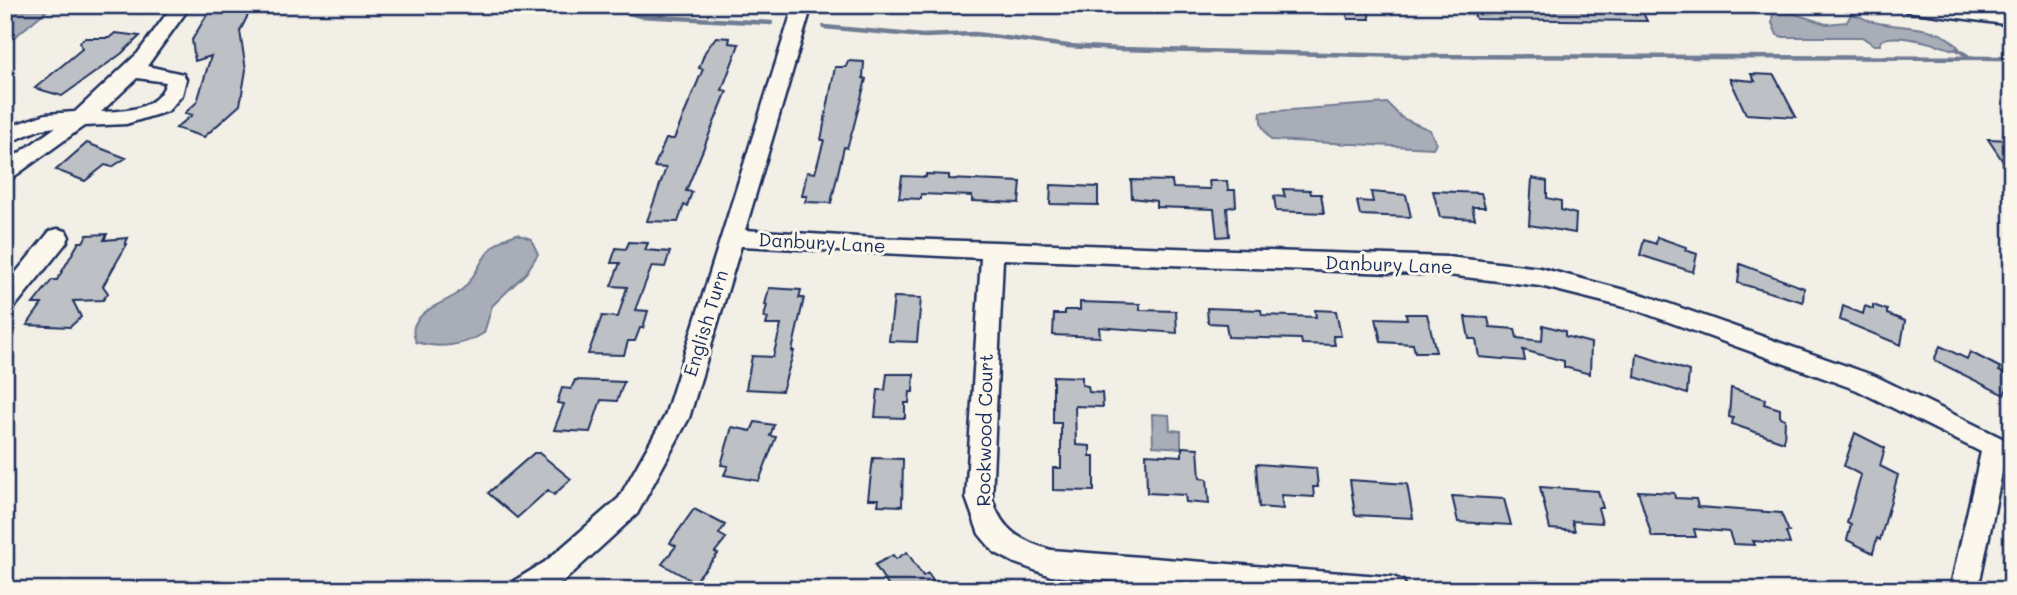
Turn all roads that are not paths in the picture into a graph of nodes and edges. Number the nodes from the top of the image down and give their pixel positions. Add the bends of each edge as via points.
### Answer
1 (182, 5) edge
2 (803, 5) edge
3 (1906, 5) edge
4 (2010, 17) edge
5 (135, 71) junction
6 (79, 120) junction
7 (5, 137) edge
8 (5, 173) edge
9 (58, 237) dead end
10 (732, 237) junction
11 (992, 250) junction
12 (5, 303) edge
13 (2003, 451) edge
14 (524, 590) edge
15 (1393, 590) edge
16 (1964, 590) edge

1 - 5 street
2 - 10 street, English Turn
3 - 4 street
5 - 6 street
5 - 6 street via 176,79 176,89 153,111
6 - 7 street via 40,123
6 - 8 street
9 - 12 street
10 - 11 street, Danbury Lane
10 - 14 street, English Turn via 677,418 628,506 555,571
11 - 13 street, Danbury Lane via 1448,266 1540,277 1639,302 1866,383
11 - 15 street, Rockwood Court via 979,498 991,533 1005,545 1051,563
13 - 16 street

